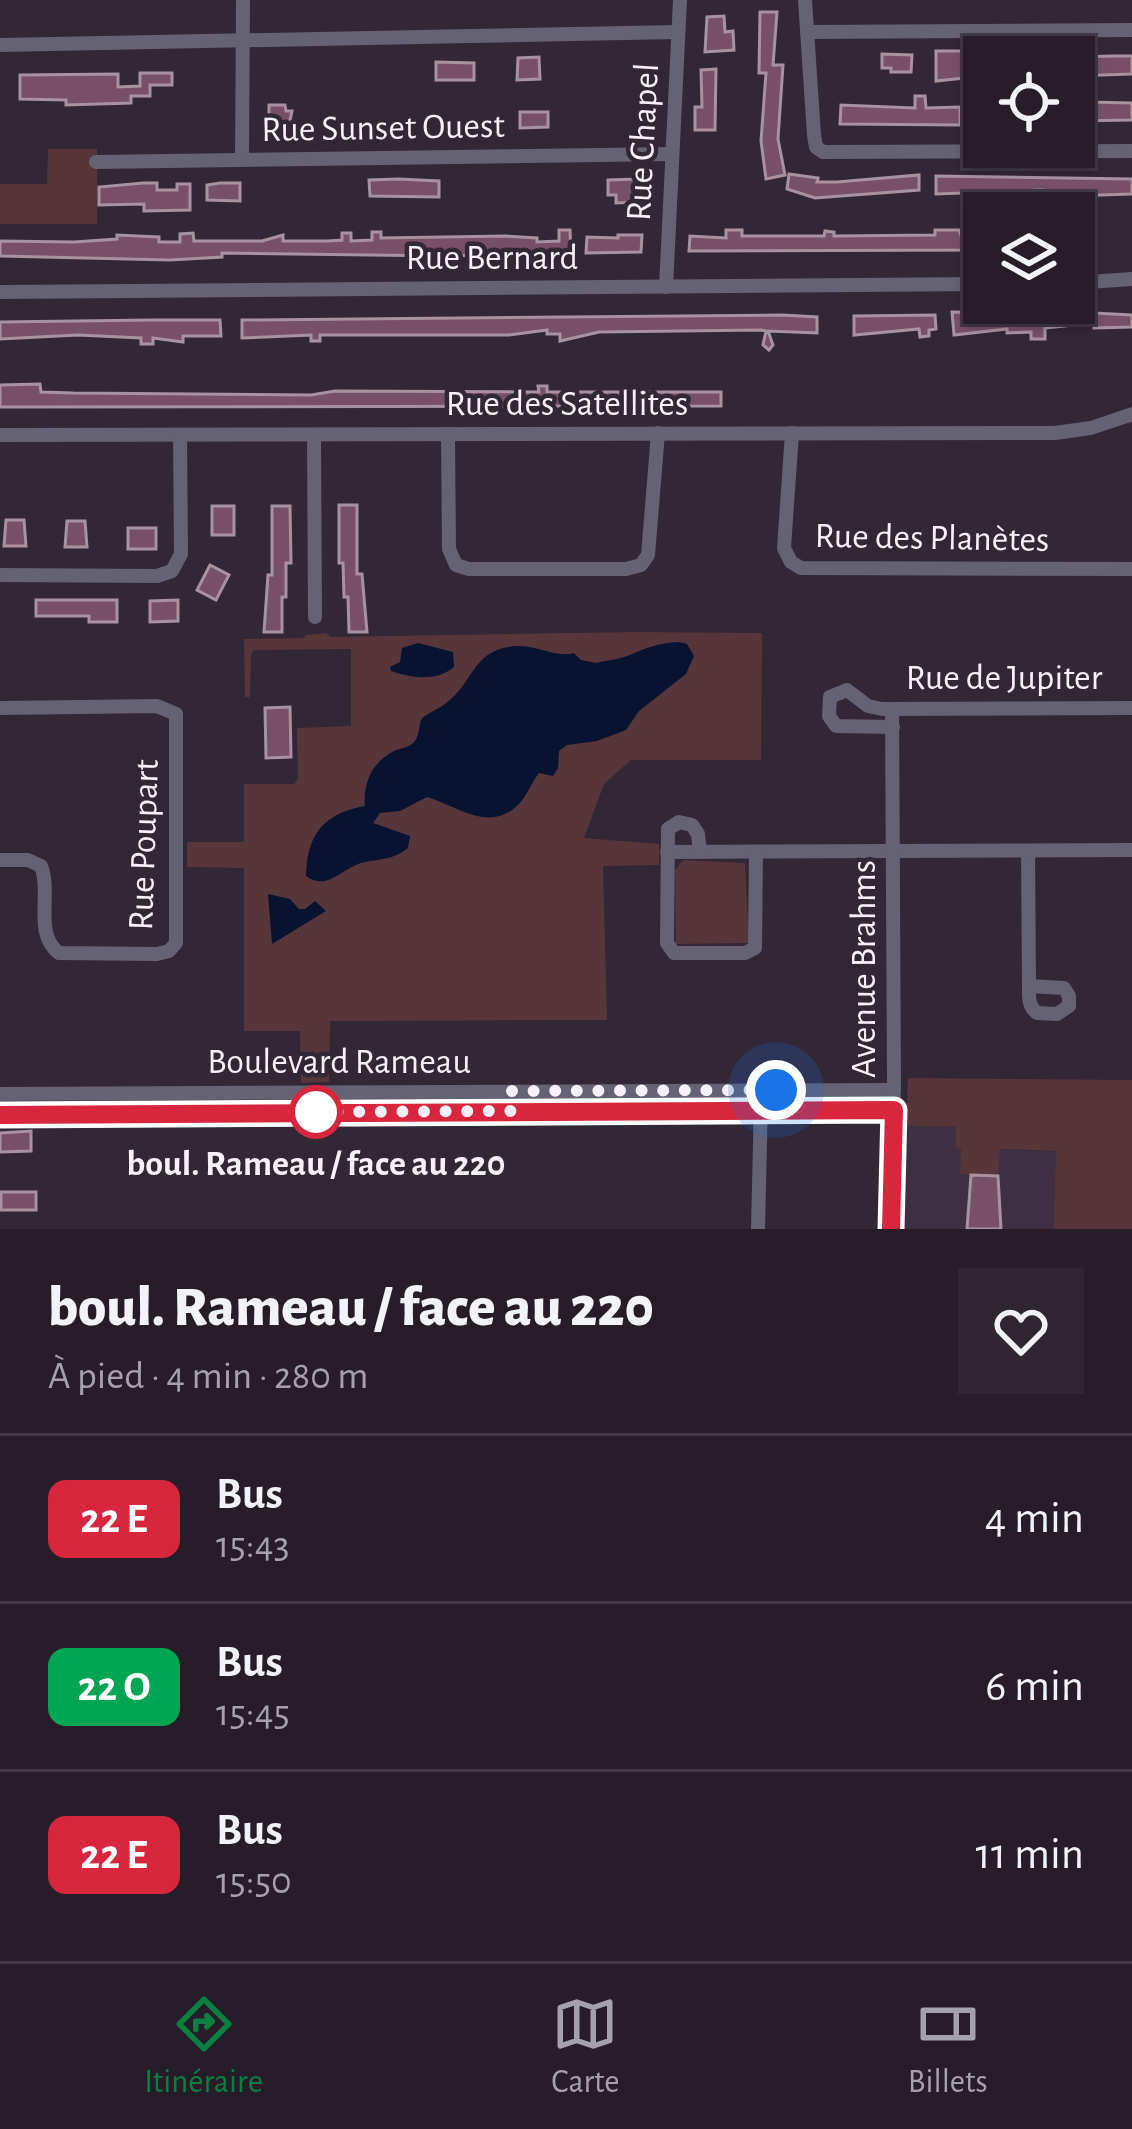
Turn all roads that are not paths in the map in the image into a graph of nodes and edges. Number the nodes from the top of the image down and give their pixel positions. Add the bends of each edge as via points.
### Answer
1 (243, 0) edge
2 (680, 0) edge
3 (805, 0) edge
4 (1132, 30) edge
5 (678, 32) junction
6 (807, 32) junction
7 (243, 40) junction
8 (0, 45) edge
9 (1132, 151) edge
10 (671, 154) junction
11 (242, 160) junction
12 (96, 162) dead end
13 (1132, 279) edge
14 (1095, 282) edge
15 (963, 284) edge
16 (666, 287) junction
17 (0, 292) edge
18 (1132, 414) edge
19 (792, 433) junction
20 (448, 434) junction
21 (658, 434) junction
22 (0, 435) edge
23 (180, 435) junction
24 (314, 435) junction
25 (1132, 569) edge
26 (0, 575) edge
27 (315, 617) dead end
28 (0, 707) edge
29 (1132, 708) edge
30 (892, 709) junction
31 (892, 727) junction
32 (1028, 850) junction
33 (1132, 850) edge
34 (667, 852) junction
35 (700, 852) junction
36 (756, 852) junction
37 (895, 852) junction
38 (0, 860) edge
39 (1029, 986) dead end
40 (761, 1090) junction
41 (894, 1090) junction
42 (316, 1091) junction
43 (511, 1091) junction
44 (0, 1094) edge
45 (74, 1094) junction
46 (761, 1110) junction
47 (894, 1110) junction
48 (511, 1111) junction
49 (316, 1112) junction
50 (74, 1114) junction
51 (0, 1115) edge
52 (758, 1229) edge
53 (890, 1229) edge

1 - 7 street
2 - 5 street, Rue Chapel
3 - 6 street
4 - 6 street
5 - 7 street
5 - 10 street, Rue Chapel
6 - 9 street via 819,150
7 - 8 street
7 - 11 street
10 - 11 street, Rue Sunset Ouest
10 - 16 street, Rue Chapel
11 - 12 street, Rue Sunset Ouest
13 - 14 street
15 - 16 street, Rue Bernard
16 - 17 street, Rue Bernard
18 - 19 street, Rue des Satellites via 1055,434
19 - 21 street, Rue des Satellites
19 - 25 street, Rue des Planètes via 784,548 801,568
20 - 21 street, Rue des Satellites
20 - 21 street via 449,549 456,565 469,569 641,565
20 - 24 street, Rue des Satellites
22 - 23 street, Rue des Satellites
23 - 24 street, Rue des Satellites
23 - 26 street via 181,554 172,571
24 - 27 street
28 - 38 street, Rue Poupart via 174,711 178,938 169,951 151,955 55,951 45,935 41,866
29 - 30 street, Rue de Jupiter
30 - 31 street, Avenue Brahms
30 - 31 street, Rue de Jupiter via 871,707 847,690 829,702 836,726
31 - 37 street, Avenue Brahms
32 - 33 street
32 - 37 street
32 - 39 street
34 - 35 street
34 - 35 street via 668,829 685,822 698,834
34 - 36 street via 667,944 677,953 745,953 755,948
35 - 36 street
36 - 37 street
37 - 41 street, Avenue Brahms
40 - 41 street, Boulevard Rameau
40 - 43 street, Boulevard Rameau
40 - 46 street
41 - 47 street, Avenue Brahms
42 - 43 street, Boulevard Rameau
42 - 45 street, Boulevard Rameau
42 - 49 street
43 - 48 street
44 - 45 street, Boulevard Rameau
45 - 50 street
46 - 47 street, Boulevard Rameau
46 - 48 street, Boulevard Rameau
46 - 52 street
47 - 53 street, Avenue Brahms
48 - 49 street, Boulevard Rameau
49 - 50 street, Boulevard Rameau
50 - 51 street, Boulevard Rameau

